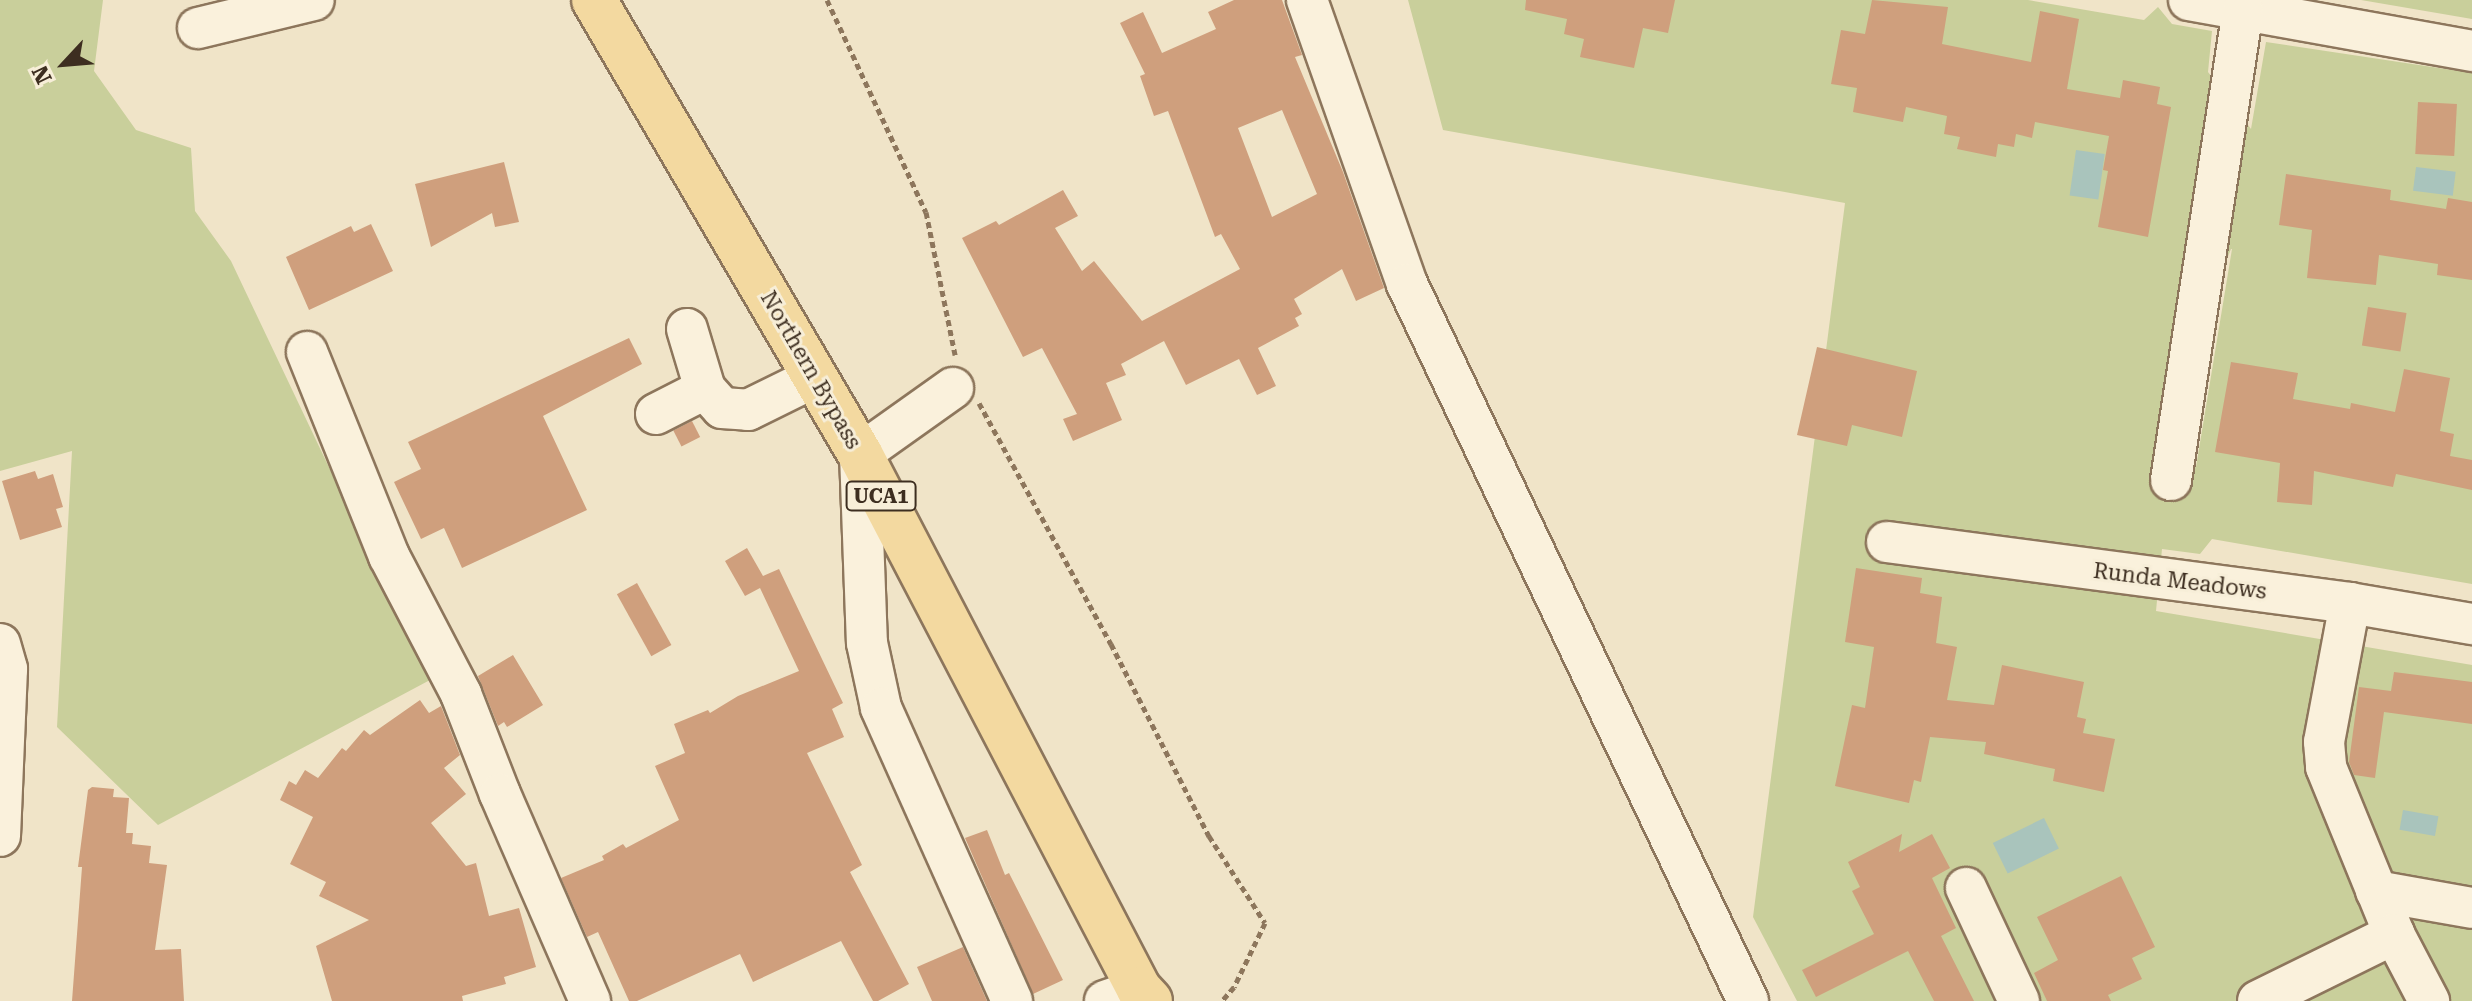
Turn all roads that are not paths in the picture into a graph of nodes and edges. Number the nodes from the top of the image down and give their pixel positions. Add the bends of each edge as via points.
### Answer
1 (314, 0) edge
2 (594, 0) edge
3 (1307, 0) edge
4 (2189, 0) edge
5 (2243, 10) junction
6 (198, 28) dead end
7 (2472, 51) edge
8 (687, 329) dead end
9 (307, 352) dead end
10 (815, 377) junction
11 (961, 381) road end
12 (705, 389) junction
13 (656, 414) dead end
14 (860, 454) junction
15 (2171, 480) dead end
16 (1887, 542) dead end
17 (2350, 603) junction
18 (2472, 624) edge
19 (0, 644) edge
20 (0, 836) edge
21 (1966, 888) dead end
22 (2376, 891) junction
23 (2472, 908) edge
24 (2394, 934) junction
25 (1131, 997) edge
26 (590, 1001) edge
27 (1012, 1001) edge
28 (1748, 1001) edge
29 (2019, 1001) edge
30 (2258, 1001) edge
31 (2429, 1001) edge

1 - 6 street
2 - 10 main road, Northern Bypass / UCA1
3 - 28 street via 1407,284
4 - 5 street
5 - 7 street
5 - 15 street
8 - 12 street
9 - 26 street via 389,556 461,694
10 - 12 street via 748,410 722,408
10 - 14 main road, Northern Bypass / UCA1
11 - 14 street
12 - 13 street
14 - 25 main road, Northern Bypass / UCA1
14 - 27 street via 867,643 881,708
16 - 17 street, Runda Meadows
17 - 18 street, Runda Meadows
17 - 22 street via 2324,742 2326,767
19 - 20 street via 7,669
21 - 29 street
22 - 23 street
22 - 24 street
24 - 30 street
24 - 31 street

